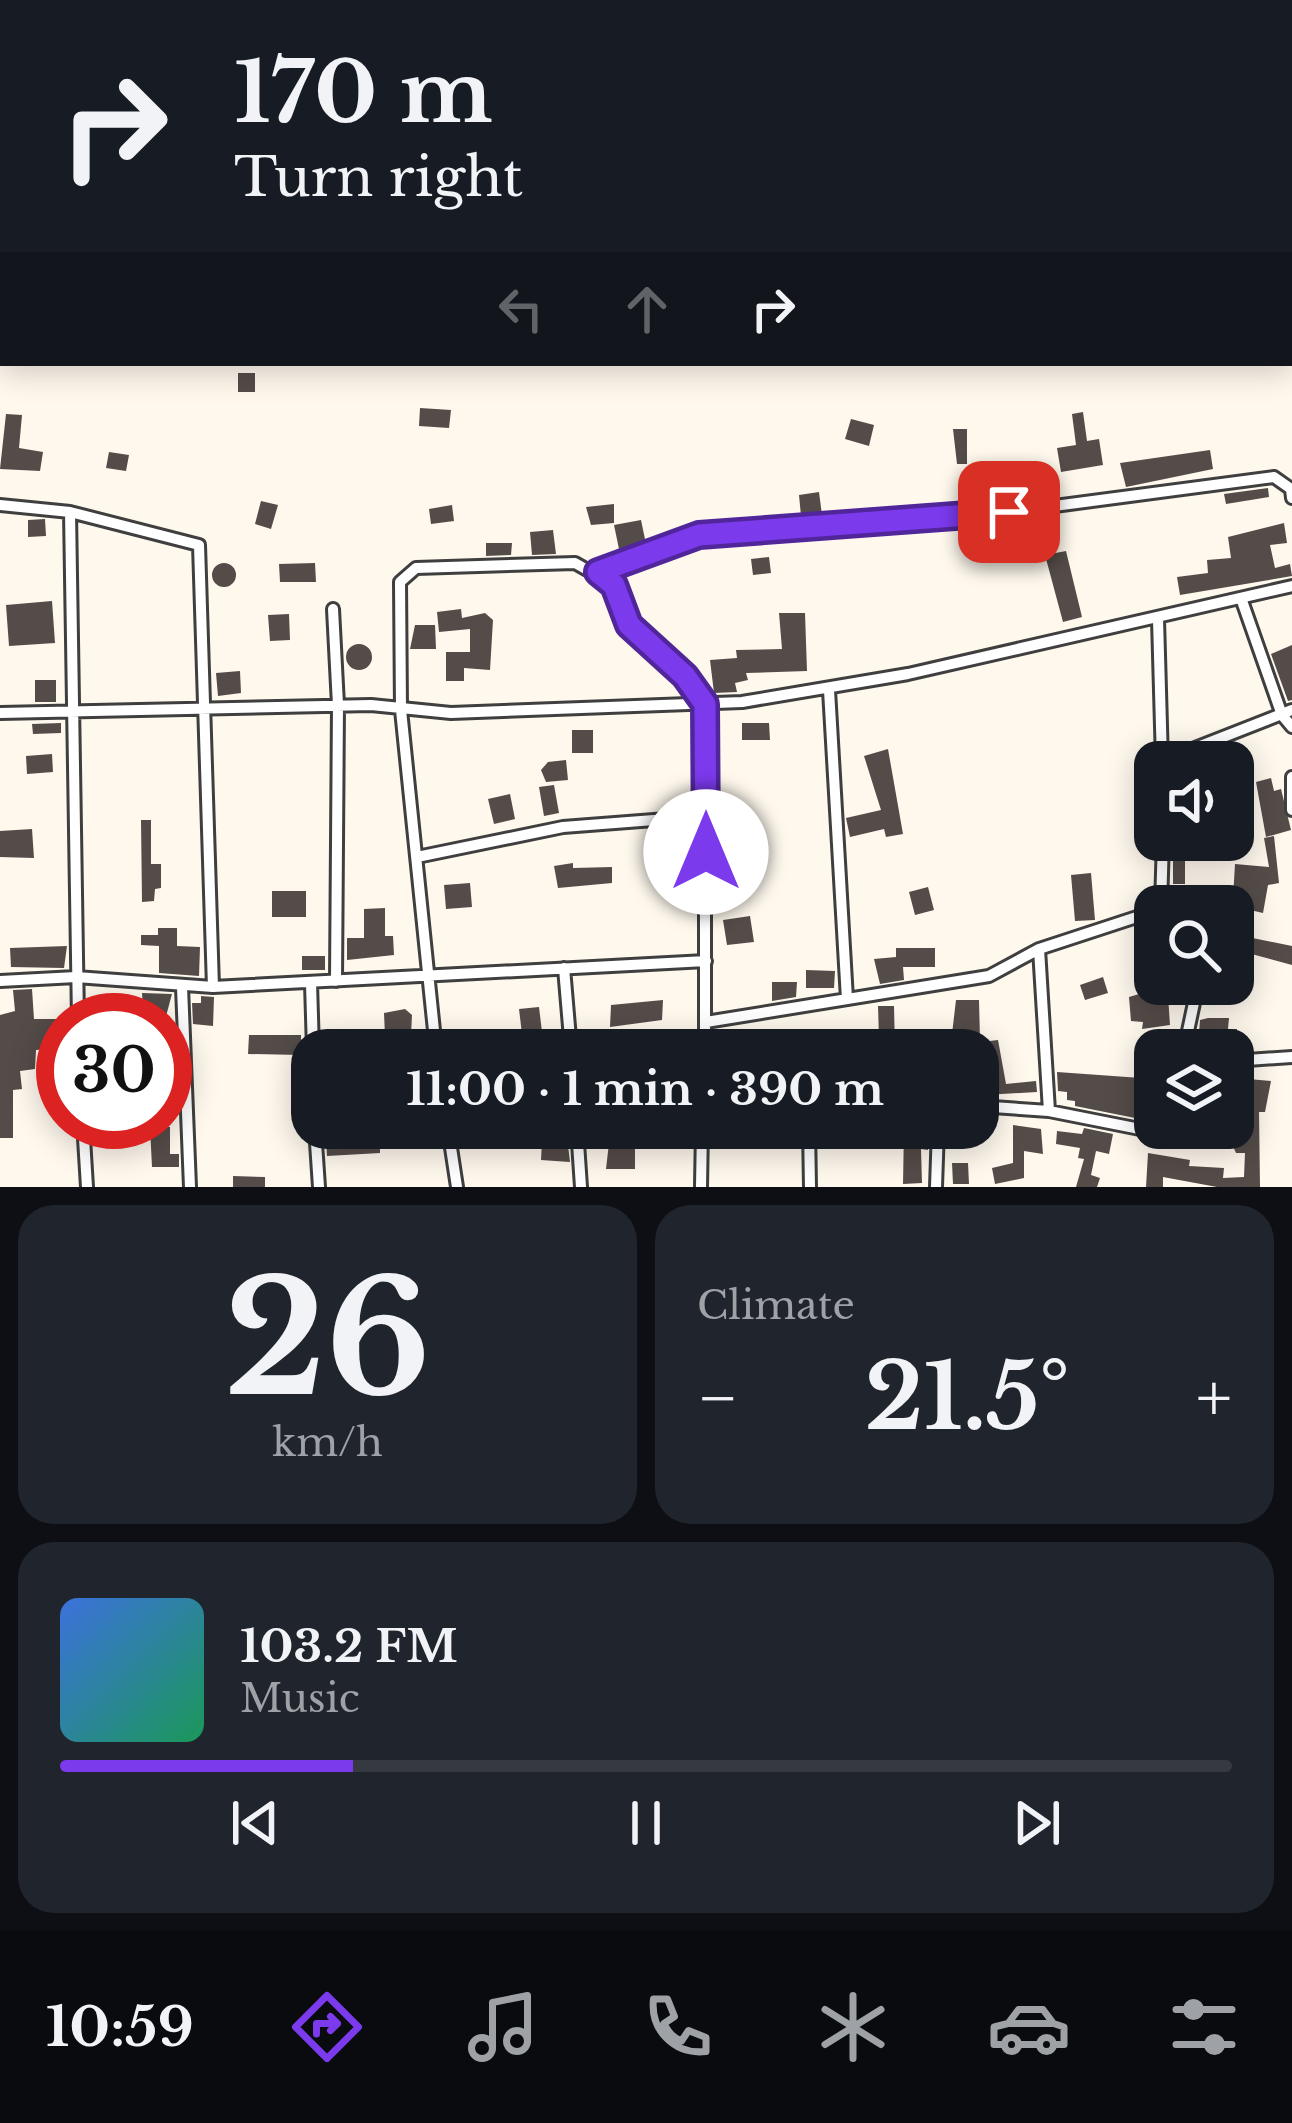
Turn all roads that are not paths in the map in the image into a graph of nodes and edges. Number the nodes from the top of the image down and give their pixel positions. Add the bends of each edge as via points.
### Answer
1 (1292, 498) edge
2 (0, 505) edge
3 (70, 512) junction
4 (598, 572) junction
5 (1292, 586) edge
6 (1241, 598) junction
7 (333, 609) dead end
8 (1158, 619) junction
9 (829, 690) junction
10 (705, 704) junction
11 (338, 705) junction
12 (207, 707) junction
13 (70, 710) junction
14 (401, 710) junction
15 (0, 713) edge
16 (1287, 713) edge
17 (1292, 727) edge
18 (1161, 741) edge
19 (1216, 741) edge
20 (1292, 777) edge
21 (1292, 810) edge
22 (706, 815) junction
23 (417, 857) junction
24 (1134, 916) edge
25 (1039, 949) junction
26 (706, 961) junction
27 (564, 968) junction
28 (430, 976) junction
29 (76, 977) junction
30 (336, 981) junction
31 (0, 982) edge
32 (311, 983) junction
33 (182, 987) junction
34 (213, 988) junction
35 (77, 993) edge
36 (847, 999) junction
37 (706, 1022) junction
38 (312, 1029) edge
39 (434, 1029) edge
40 (569, 1029) edge
41 (706, 1029) edge
42 (1292, 1057) edge
43 (1254, 1060) edge
44 (999, 1107) edge
45 (1049, 1111) junction
46 (1134, 1127) edge
47 (85, 1149) edge
48 (316, 1149) edge
49 (451, 1149) edge
50 (578, 1149) edge
51 (702, 1149) edge
52 (809, 1149) edge
53 (937, 1149) edge
54 (87, 1187) edge
55 (190, 1187) edge
56 (319, 1187) edge
57 (457, 1187) edge
58 (581, 1187) edge
59 (701, 1187) edge
60 (809, 1187) edge
61 (936, 1187) edge

1 - 4 street via 1274,476 1009,512 740,530 699,535
2 - 3 street
3 - 12 street via 199,545
3 - 13 street
4 - 10 street via 614,585 629,625
4 - 14 street via 575,563 404,574 397,595
5 - 6 street
6 - 8 street
6 - 16 street
7 - 11 street
8 - 9 street
8 - 18 street
9 - 10 street
9 - 36 street
10 - 14 street
10 - 22 street
11 - 12 street
11 - 14 street
11 - 30 street
12 - 13 street
12 - 34 street
13 - 15 street
13 - 29 street
14 - 23 street
16 - 17 street
16 - 19 street
20 - 21 street
22 - 23 street via 563,827
22 - 26 street
23 - 28 street
24 - 25 street
25 - 36 street via 989,976
25 - 45 street
26 - 27 street
26 - 37 street
27 - 28 street
27 - 40 street
28 - 30 street
28 - 39 street
29 - 31 street
29 - 33 street
29 - 35 street
30 - 32 street
32 - 34 street
32 - 38 street
33 - 34 street
33 - 55 street
36 - 37 street
37 - 41 street
42 - 43 street
44 - 45 street
45 - 46 street
47 - 54 street
48 - 56 street
49 - 57 street
50 - 58 street
51 - 59 street
52 - 60 street
53 - 61 street

